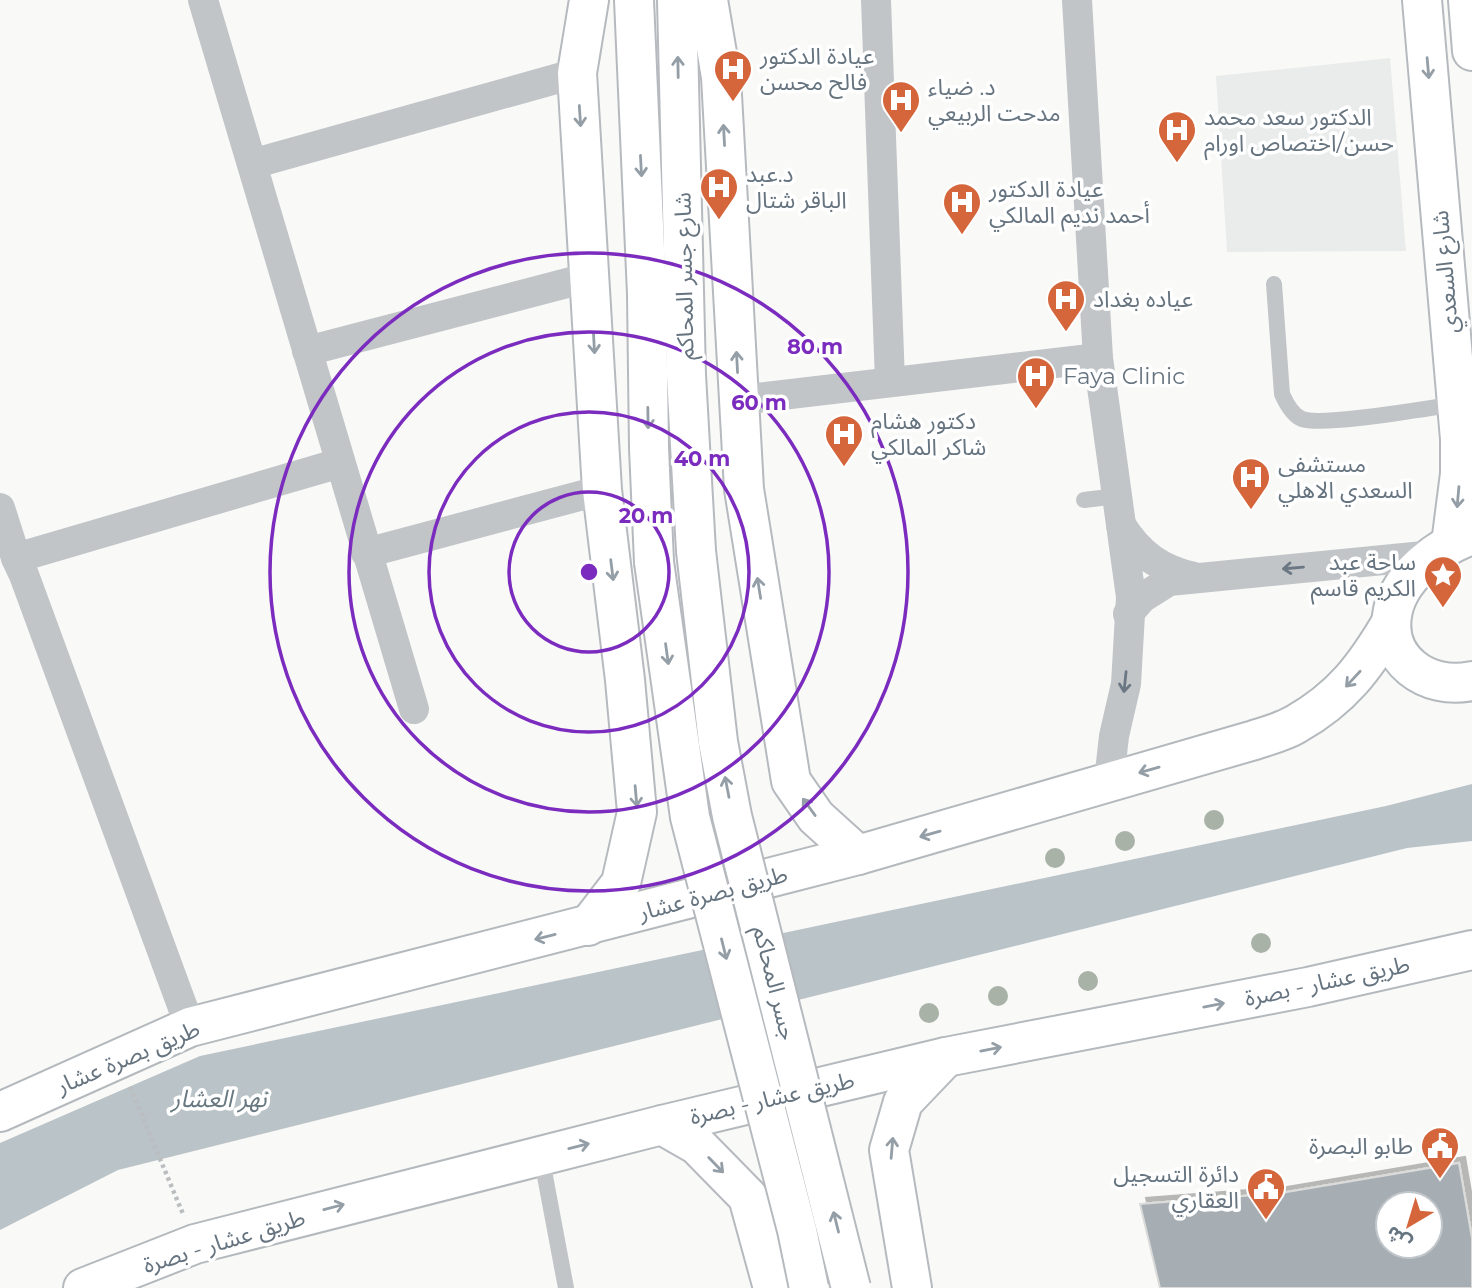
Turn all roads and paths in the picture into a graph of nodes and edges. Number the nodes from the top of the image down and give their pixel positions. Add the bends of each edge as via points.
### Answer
1 (204, 0) edge
2 (589, 0) edge
3 (634, 0) edge
4 (677, 0) edge
5 (708, 0) edge
6 (876, 0) edge
7 (1077, 0) edge
8 (1422, 0) edge
9 (1468, 0) edge
10 (1472, 51) edge
11 (577, 73) junction
12 (252, 164) junction
13 (590, 277) junction
14 (1274, 284) dead end
15 (307, 351) junction
16 (1098, 358) junction
17 (890, 382) junction
18 (740, 400) junction
19 (1457, 404) junction
20 (340, 463) junction
21 (603, 490) junction
22 (1084, 500) dead end
23 (0, 508) edge
24 (1119, 511) junction
25 (1452, 544) edge
26 (696, 551) joint
27 (366, 553) junction
28 (13, 572) edge
29 (1195, 577) junction
30 (1129, 614) junction
31 (1391, 623) junction
32 (1458, 682) edge
33 (414, 709) dead end
34 (1472, 710) edge
35 (1109, 781) junction
36 (858, 855) junction
37 (588, 926) junction
38 (1472, 950) edge
39 (190, 1027) junction
40 (946, 1057) junction
41 (131, 1087) dead end
42 (0, 1112) edge
43 (662, 1125) junction
44 (541, 1155) junction
45 (173, 1192) dead end
46 (83, 1288) edge
47 (566, 1288) edge
48 (773, 1288) edge
49 (809, 1288) edge
50 (851, 1288) edge
51 (912, 1288) edge

1 - 12 street
2 - 11 main road
3 -> 49 main road, جسر المحاكم, bridge via 654,562 690,817
26 -> 4 main road, شارع جسر المحاكم via 686,375
18 -> 5 main road via 721,78
6 - 17 street
7 - 16 street
8 -> 19 main road, شارع السعدي
9 - 10 main road
11 - 12 street
11 -> 13 main road
12 - 15 street
13 - 15 street
13 -> 21 main road
14 - 19 lane via 1282,394 1289,409 1302,419 1332,420
15 - 20 street
16 - 17 street
16 - 24 street
17 - 18 street
36 -> 18 main road via 816,817 791,781 744,489
19 -> 25 main road, شارع السعدي via 1460,474
20 - 27 street
20 - 28 street
21 - 27 street
21 -> 37 main road via 637,812 621,883
22 - 24 lane
23 - 28 street
24 - 29 street via 1137,548 1159,565
24 - 30 street
25 -> 29 street
25 - 31 main road via 1420,568 1397,597
50 -> 26 main road, جسر المحاكم, bridge via 732,816 718,742
27 - 33 street
28 - 39 street
29 - 30 street via 1168,580 1142,598
30 -> 35 street via 1126,684
31 - 32 main road via 1396,645 1418,674
31 -> 35 main road, طريق بصرة عشار via 1367,664 1335,698 1295,725
32 - 34 main road
35 -> 36 main road, طريق بصرة عشار
36 - 37 main road, طريق بصرة عشار
37 -> 39 main road, طريق بصرة عشار
40 -> 38 main road, طريق عشار - بصرة via 1308,987
39 - 42 main road, طريق بصرة عشار
40 - 43 main road, طريق عشار - بصرة
51 -> 40 main road via 889,1150 903,1102
41 - 45 path
44 -> 43 main road, طريق عشار - بصرة
43 -> 48 main road via 697,1145 748,1198
46 -> 44 main road, طريق عشار - بصرة via 195,1244
44 - 47 lane

